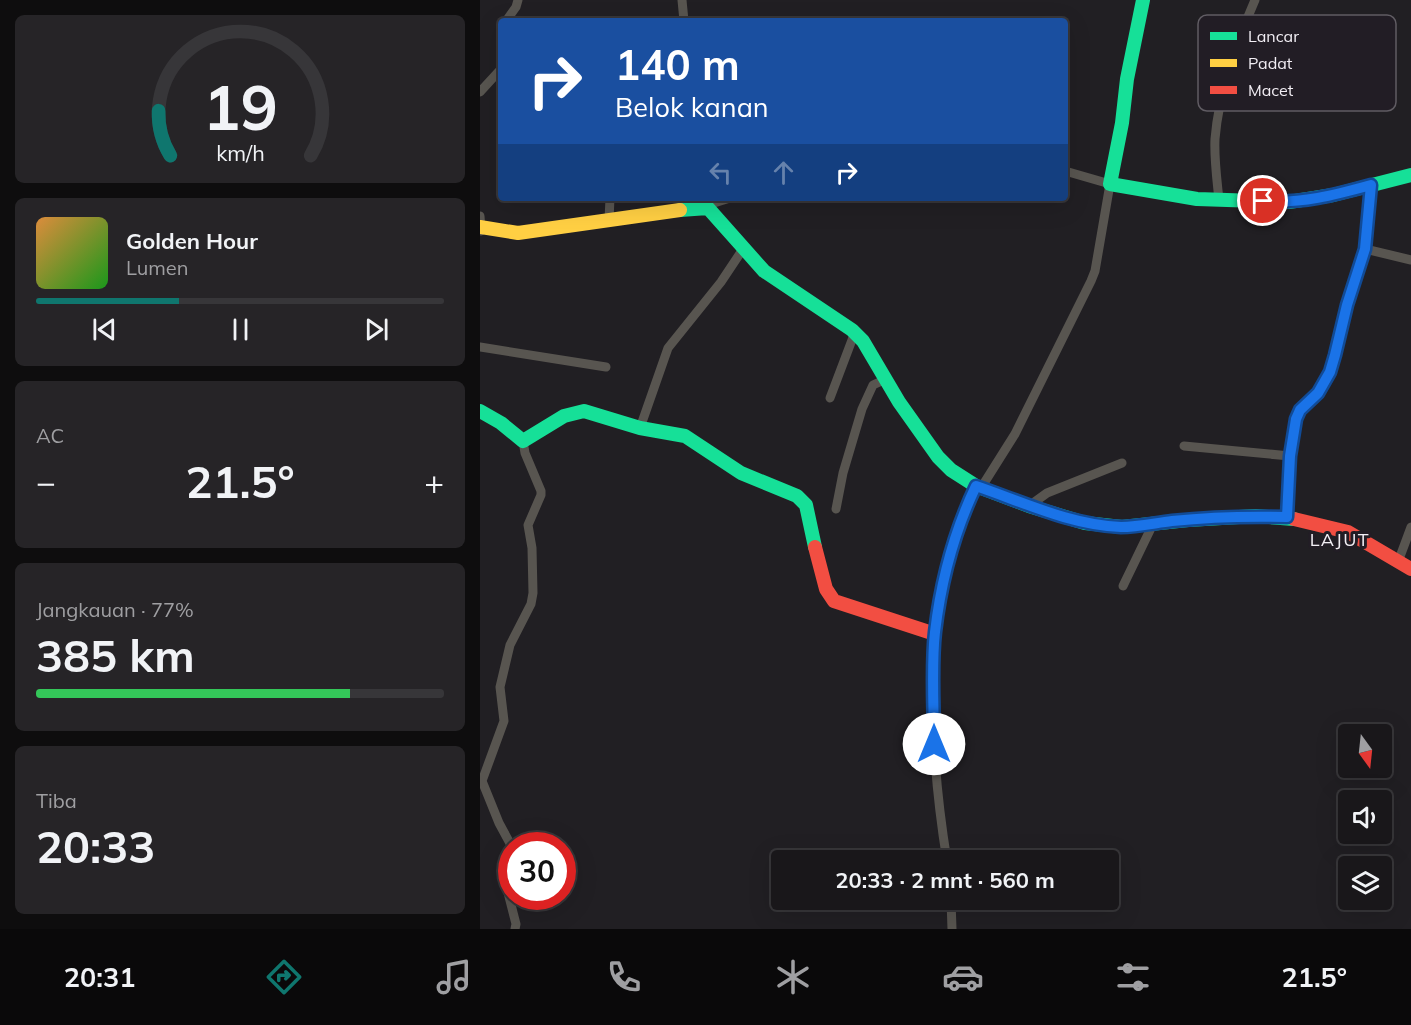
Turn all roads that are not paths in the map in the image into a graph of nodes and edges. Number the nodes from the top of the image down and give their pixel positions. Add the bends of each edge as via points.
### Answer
1 (518, 0) edge
2 (682, 0) edge
3 (1143, 0) edge
4 (1255, 0) edge
5 (1249, 15) edge
6 (508, 18) edge
7 (684, 18) edge
8 (498, 72) edge
9 (480, 92) edge
10 (1220, 111) edge
11 (1068, 172) edge
12 (1411, 175) edge
13 (1110, 184) junction
14 (1371, 185) junction
15 (1219, 200) junction
16 (610, 201) edge
17 (720, 201) edge
18 (705, 205) edge
19 (609, 219) junction
20 (480, 226) edge
21 (743, 249) junction
22 (1365, 249) junction
23 (1411, 260) edge
24 (855, 332) junction
25 (480, 347) edge
26 (606, 367) dead end
27 (886, 379) junction
28 (830, 398) dead end
29 (480, 411) edge
30 (640, 428) junction
31 (523, 441) junction
32 (1184, 446) dead end
33 (1290, 456) junction
34 (1122, 463) dead end
35 (978, 487) junction
36 (1029, 506) junction
37 (836, 510) dead end
38 (1287, 517) junction
39 (1154, 524) junction
40 (1411, 527) edge
41 (1405, 566) edge
42 (1123, 586) dead end
43 (935, 634) junction
44 (504, 832) edge
45 (945, 850) edge
46 (512, 910) edge
47 (951, 910) edge
48 (515, 929) edge
49 (952, 929) edge

1 - 6 street
2 - 7 street
3 - 13 street
4 - 5 street
8 - 9 street
10 - 15 street via 1215,142
11 - 13 street
12 - 14 street
13 - 15 street
13 - 35 street via 1092,281 1015,434
14 - 15 street via 1289,202
14 - 22 street
16 - 19 street
17 - 18 street
18 - 19 street
18 - 21 street
19 - 20 street via 518,233
21 - 24 street via 766,273
21 - 30 street via 668,348
22 - 23 street
22 - 33 street via 1330,372 1318,393 1297,414
24 - 27 street
24 - 28 street
25 - 26 street
27 - 35 street via 938,457
27 - 37 street via 873,385 862,409
29 - 31 street
30 - 31 street via 584,411 564,416
30 - 43 street via 686,436 741,473 797,496 806,505 826,589 834,601
31 - 44 street via 541,495 528,525 533,593 510,645 500,687 504,721 482,782
32 - 33 street
33 - 38 street
34 - 36 street via 1047,493
35 - 36 street
35 - 43 street via 958,525 950,551
36 - 39 street via 1085,523 1122,527
38 - 39 street
38 - 41 street via 1348,532
39 - 42 street
40 - 41 street
43 - 45 street via 934,744
46 - 48 street
47 - 49 street

